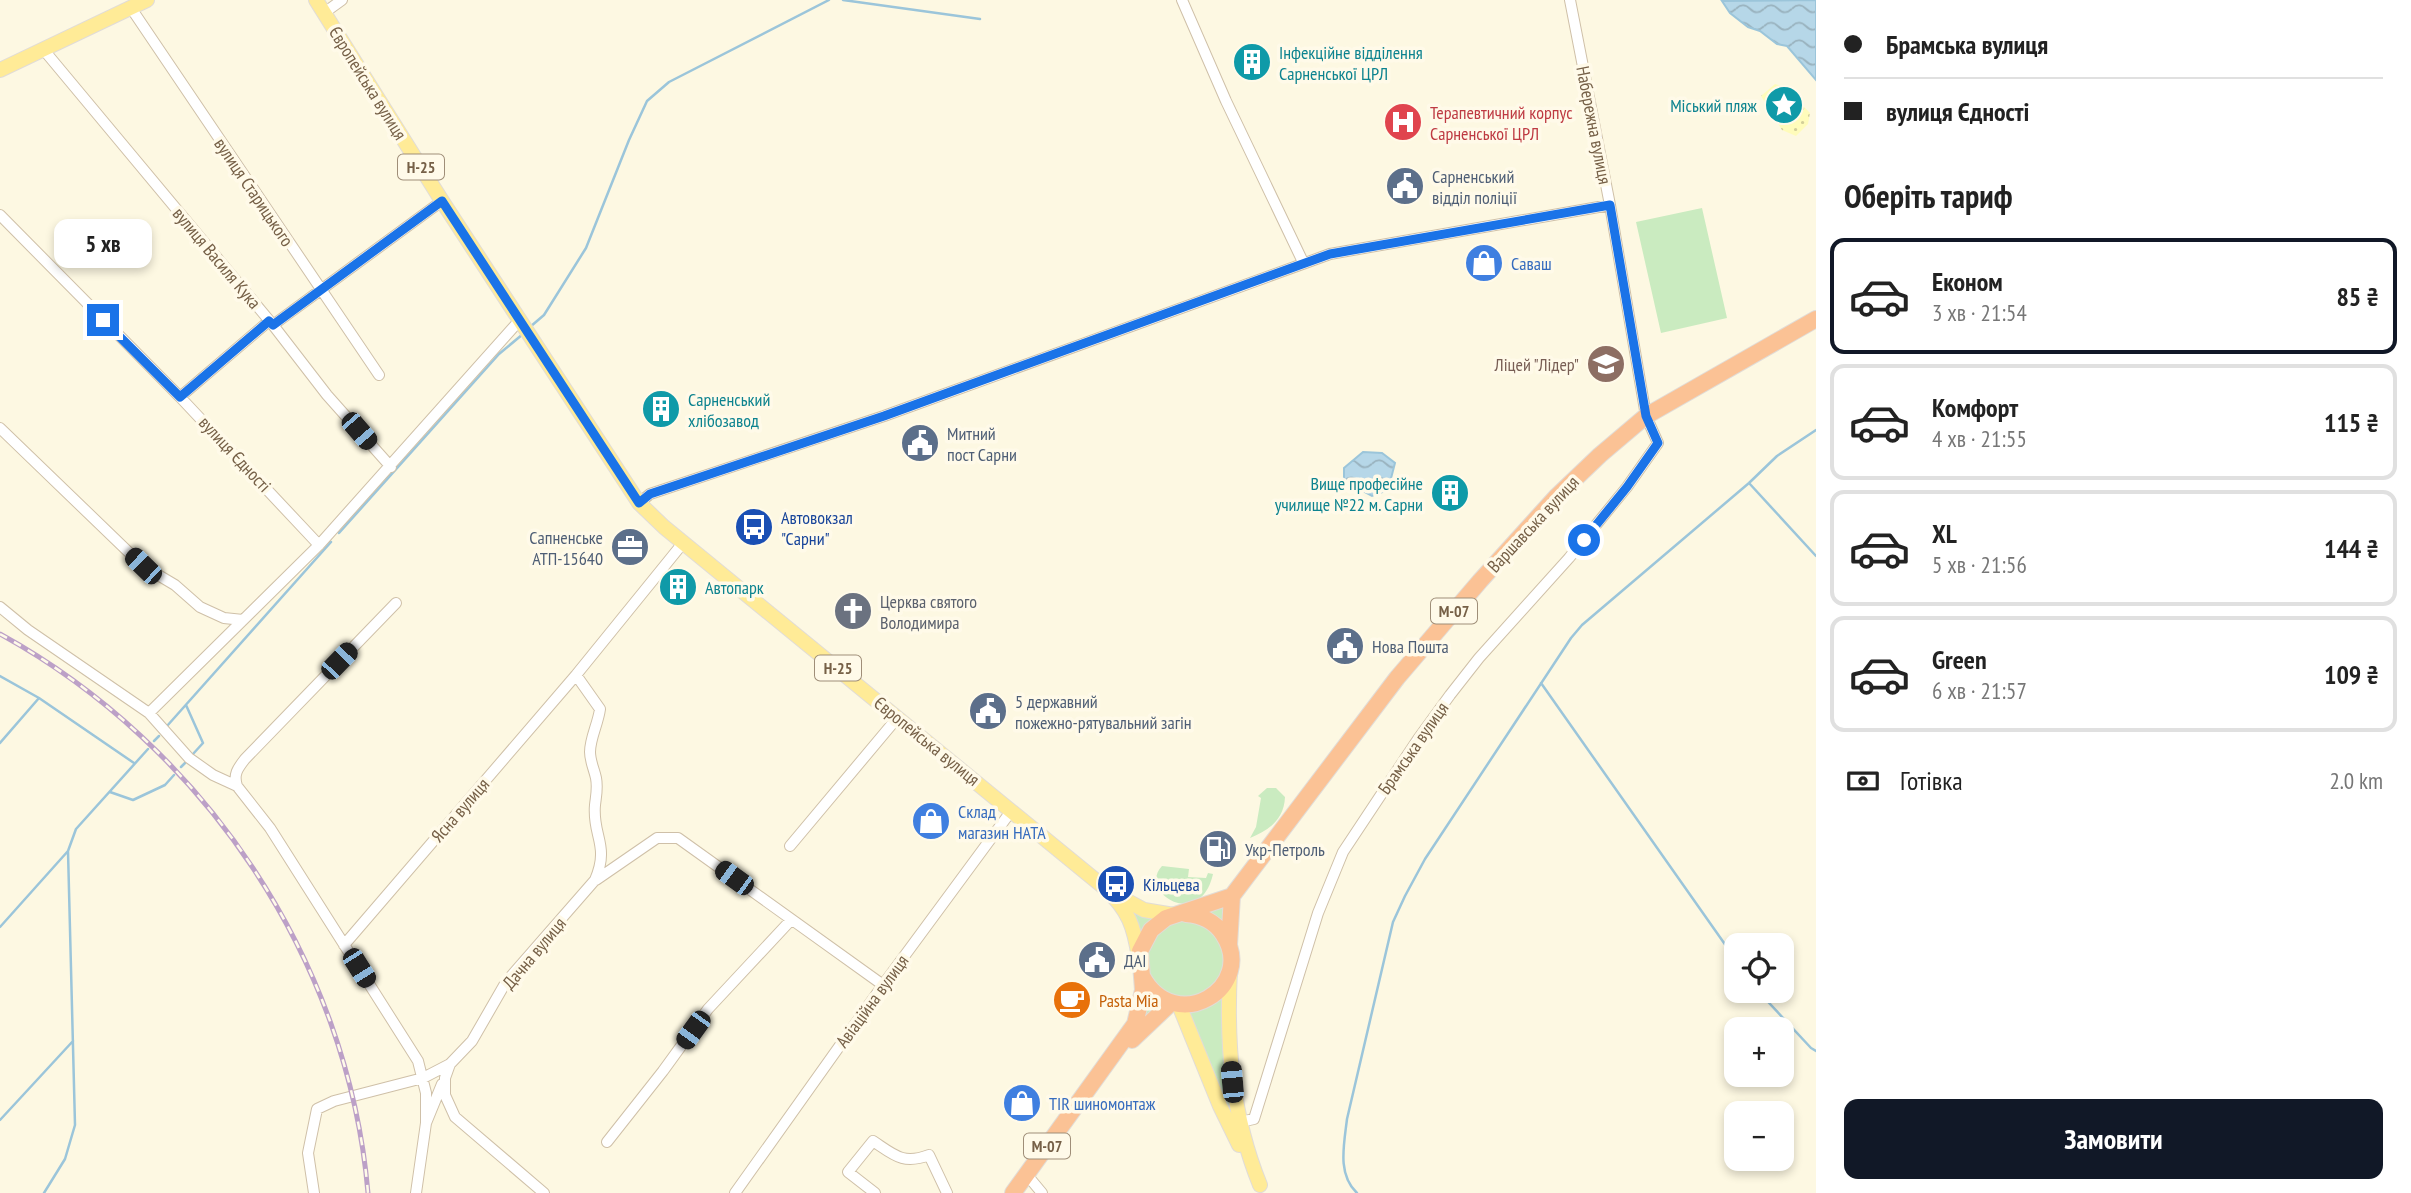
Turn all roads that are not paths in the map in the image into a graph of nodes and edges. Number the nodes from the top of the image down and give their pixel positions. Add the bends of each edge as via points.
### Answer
1 (147, 0) edge
2 (342, 0) edge
3 (1182, 0) edge
4 (1570, 0) edge
5 (320, 6) edge
6 (131, 8) junction
7 (43, 49) junction
8 (0, 70) edge
9 (442, 201) junction
10 (1610, 205) junction
11 (0, 215) edge
12 (1303, 262) junction
13 (320, 291) junction
14 (1816, 319) edge
15 (271, 323) junction
16 (523, 327) junction
17 (379, 375) dead end
18 (180, 397) junction
19 (1646, 416) junction
20 (0, 428) edge
21 (391, 467) junction
22 (639, 503) junction
23 (683, 543) junction
24 (319, 545) junction
25 (396, 603) dead end
26 (0, 607) edge
27 (243, 620) junction
28 (576, 675) junction
29 (149, 713) junction
30 (898, 717) junction
31 (245, 759) junction
32 (214, 775) junction
33 (237, 786) junction
34 (1012, 810) junction
35 (790, 846) dead end
36 (595, 880) junction
37 (1105, 888) junction
38 (1232, 896) junction
39 (1179, 914) junction
40 (791, 920) junction
41 (344, 945) junction
42 (1229, 946) junction
43 (1231, 963) junction
44 (1141, 968) junction
45 (883, 985) junction
46 (1175, 1004) junction
47 (1114, 1055) junction
48 (450, 1064) junction
49 (424, 1078) junction
50 (445, 1078) junction
51 (1240, 1122) junction
52 (426, 1123) junction
53 (607, 1142) dead end
54 (1027, 1175) junction
55 (1262, 1189) edge
56 (314, 1193) edge
57 (416, 1193) edge
58 (544, 1193) edge
59 (735, 1193) edge
60 (875, 1193) edge
61 (947, 1193) edge
62 (1013, 1193) edge
63 (1042, 1193) edge

1 - 6 main road
2 - 5 street
3 - 12 street
4 - 10 street, Набережна вулиця
5 - 9 main road, Європейська вулиця / Н-25
6 - 7 main road
6 - 13 street, вулиця Старицького
7 - 8 main road
7 - 15 street, вулиця Василя Кука
9 - 13 street
9 - 16 main road, Європейська вулиця / Н-25
10 - 12 street via 1359,248
10 - 19 street, Набережна вулиця
11 - 18 street, вулиця Єдності
12 - 22 street via 884,416 650,494
13 - 15 street
13 - 17 street, вулиця Старицького
14 - 19 highway, Варшавська вулиця / М-07
15 - 18 street
15 - 21 street, вулиця Василя Кука
16 - 21 street
16 - 22 main road, Європейська вулиця / Н-25
18 - 24 street, вулиця Єдності
19 - 38 highway, Варшавська вулиця / М-07 via 1556,498 1471,590 1397,678
19 - 51 street, Брамська вулиця via 1658,443 1654,452 1450,695 1343,852 1318,914 1254,1119
20 - 27 street via 143,566 200,607 224,618
21 - 24 street
22 - 23 main road, Європейська вулиця / Н-25
23 - 28 street
23 - 30 main road, Європейська вулиця / Н-25
24 - 27 street
25 - 31 street
26 - 29 street
27 - 29 street
28 - 36 street, Дачна вулиця via 600,709 590,747 602,848 602,865
28 - 41 street, Ясна вулиця
29 - 32 street via 189,758
30 - 34 main road, Європейська вулиця / Н-25
30 - 35 street
31 - 32 street
31 - 33 street via 235,774
32 - 33 street
33 - 41 street via 270,828
34 - 37 main road, Європейська вулиця / Н-25
34 - 45 street, Авіаційна вулиця
36 - 40 street via 657,838 678,838
36 - 48 street, Дачна вулиця via 506,982 472,1041
37 - 39 main road, Європейська вулиця / Н-25 via 1144,910
37 - 44 main road, Європейська вулиця / Н-25 via 1128,914
38 - 39 highway, М-07
38 - 42 highway
39 - 42 highway, Н-25 via 1199,916 1215,925
39 - 44 highway, М-07 via 1151,930 1142,946
40 - 45 street
40 - 53 street via 708,1009
41 - 49 street via 418,1061
42 - 43 highway
43 - 46 highway via 1224,984 1208,999
43 - 51 main road via 1229,1056
44 - 46 highway via 1152,990
44 - 47 highway, М-07 via 1140,1011
45 - 59 street, Авіаційна вулиця
46 - 47 highway, М-07
46 - 55 main road
47 - 54 highway, М-07
48 - 49 street
48 - 50 street, Дачна вулиця
49 - 52 street
49 - 56 street via 317,1109 308,1153
50 - 52 street, Дачна вулиця
50 - 58 street via 445,1095 455,1118
51 - 55 main road
52 - 57 street
54 - 62 highway, М-07
54 - 63 street
60 - 61 street via 848,1172 873,1142 901,1159 929,1155

